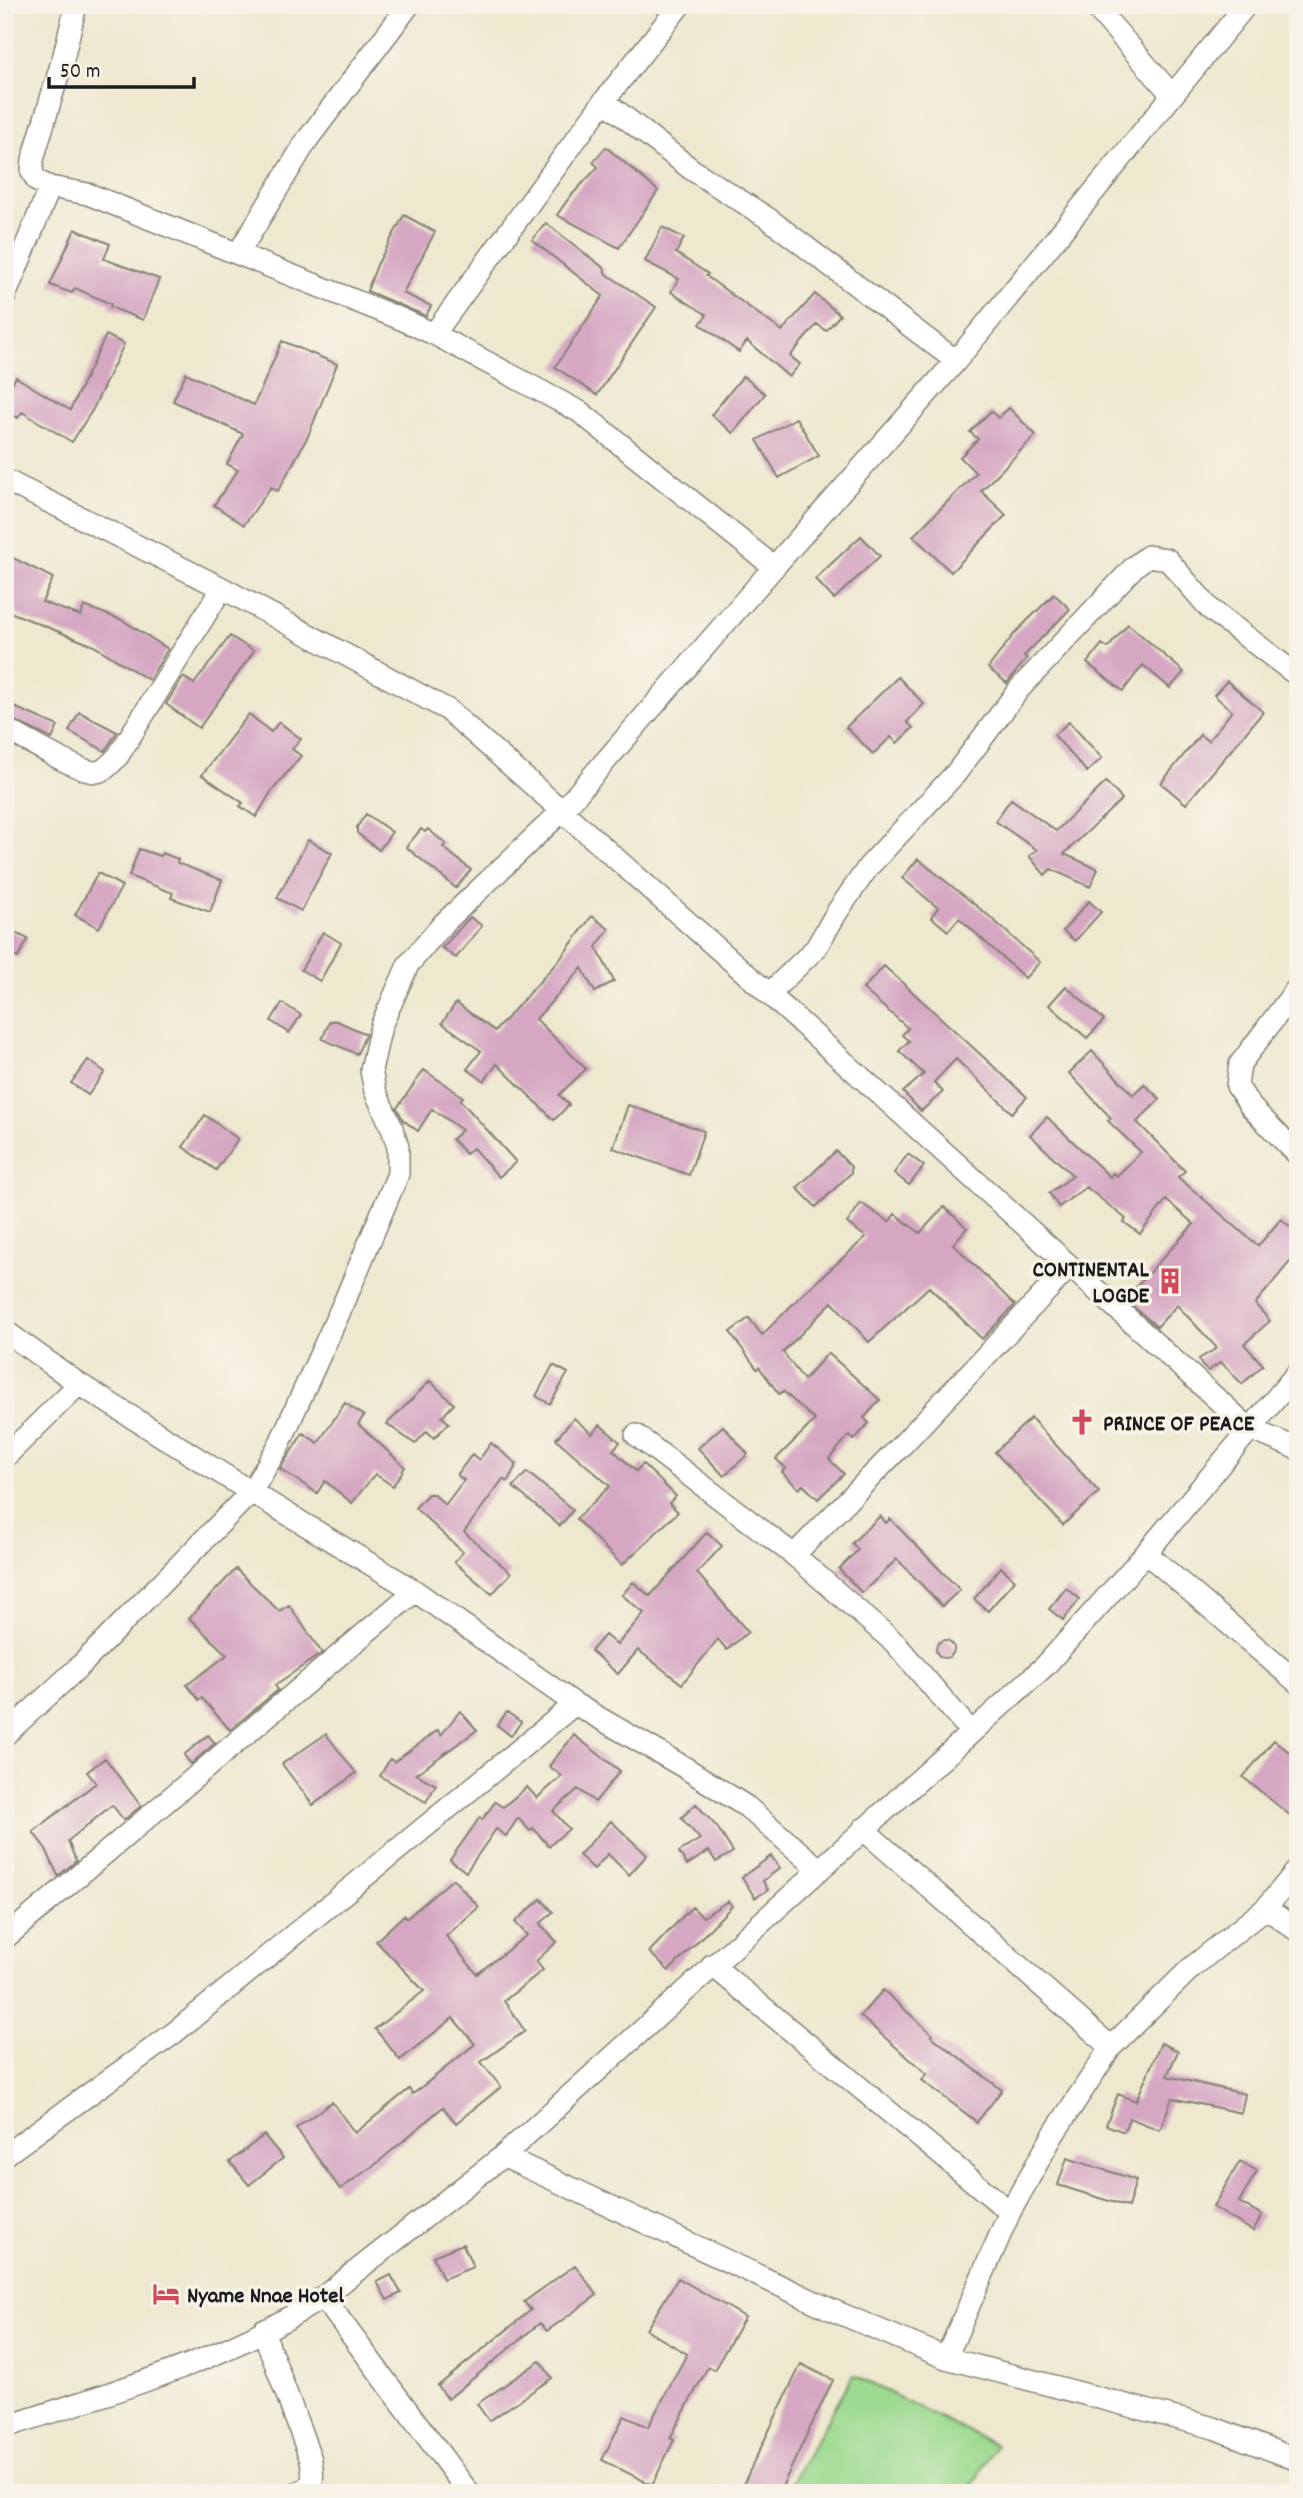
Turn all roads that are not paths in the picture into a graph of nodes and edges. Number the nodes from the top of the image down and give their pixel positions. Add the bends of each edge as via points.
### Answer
1 (76, 5) edge
2 (680, 5) edge
3 (1094, 5) edge
4 (1246, 5) edge
5 (396, 9) edge
6 (1172, 94) junction
7 (604, 101) junction
8 (50, 187) junction
9 (238, 254) junction
10 (5, 296) edge
11 (434, 334) junction
12 (956, 361) junction
13 (5, 480) edge
14 (774, 567) junction
15 (222, 588) junction
16 (1298, 676) edge
17 (5, 729) edge
18 (563, 810) junction
19 (1298, 987) edge
20 (769, 994) junction
21 (1298, 1155) edge
22 (1070, 1266) junction
23 (5, 1331) edge
24 (1298, 1372) edge
25 (79, 1384) junction
26 (1250, 1429) junction
27 (636, 1435) dead end
28 (1298, 1449) edge
29 (5, 1457) edge
30 (251, 1492) junction
31 (1146, 1553) junction
32 (794, 1555) junction
33 (415, 1591) junction
34 (1298, 1684) edge
35 (575, 1704) junction
36 (971, 1732) junction
37 (5, 1735) edge
38 (863, 1829) junction
39 (1298, 1869) edge
40 (820, 1870) junction
41 (1266, 1908) junction
42 (1298, 1931) edge
43 (5, 1938) edge
44 (712, 1965) junction
45 (1111, 2047) junction
46 (5, 2155) edge
47 (503, 2155) junction
48 (1010, 2212) junction
49 (323, 2297) junction
50 (263, 2330) junction
51 (946, 2358) junction
52 (5, 2427) edge
53 (1298, 2460) edge
54 (296, 2493) edge
55 (469, 2493) edge

1 - 8 street via 33,159 37,181
2 - 7 street
3 - 6 street
4 - 6 street
5 - 9 street via 361,70 307,140
6 - 12 street
7 - 11 street
7 - 12 street
8 - 9 street via 88,194
8 - 10 street
9 - 11 street
11 - 14 street via 580,412
12 - 14 street
13 - 15 street
14 - 18 street
15 - 17 street via 118,755 104,769 81,769
15 - 18 street via 448,710
16 - 20 street via 1210,608 1167,559 1148,556 1020,688 956,773 869,866 816,948
18 - 20 street
18 - 30 street via 443,924 408,965 381,1026 371,1070 398,1147 398,1174 321,1357
19 - 21 street via 1240,1064 1237,1086
20 - 22 street
22 - 26 street
22 - 32 street
23 - 25 street
24 - 26 street
25 - 29 street
25 - 30 street
26 - 28 street
26 - 31 street
27 - 32 street
30 - 33 street
30 - 37 street via 82,1664
31 - 34 street
31 - 36 street via 1045,1666
32 - 36 street via 895,1643
33 - 35 street
33 - 43 street
35 - 40 street via 747,1807
35 - 46 street via 174,2033
36 - 38 street
38 - 40 street
38 - 45 street
39 - 41 street
40 - 44 street
41 - 42 street
41 - 45 street via 1191,1968
44 - 47 street
44 - 48 street
45 - 48 street via 1053,2135
47 - 49 street
47 - 51 street via 832,2310
48 - 51 street
49 - 50 street
49 - 55 street
50 - 52 street via 211,2356
50 - 54 street via 311,2460 311,2485
51 - 53 street via 1214,2428

